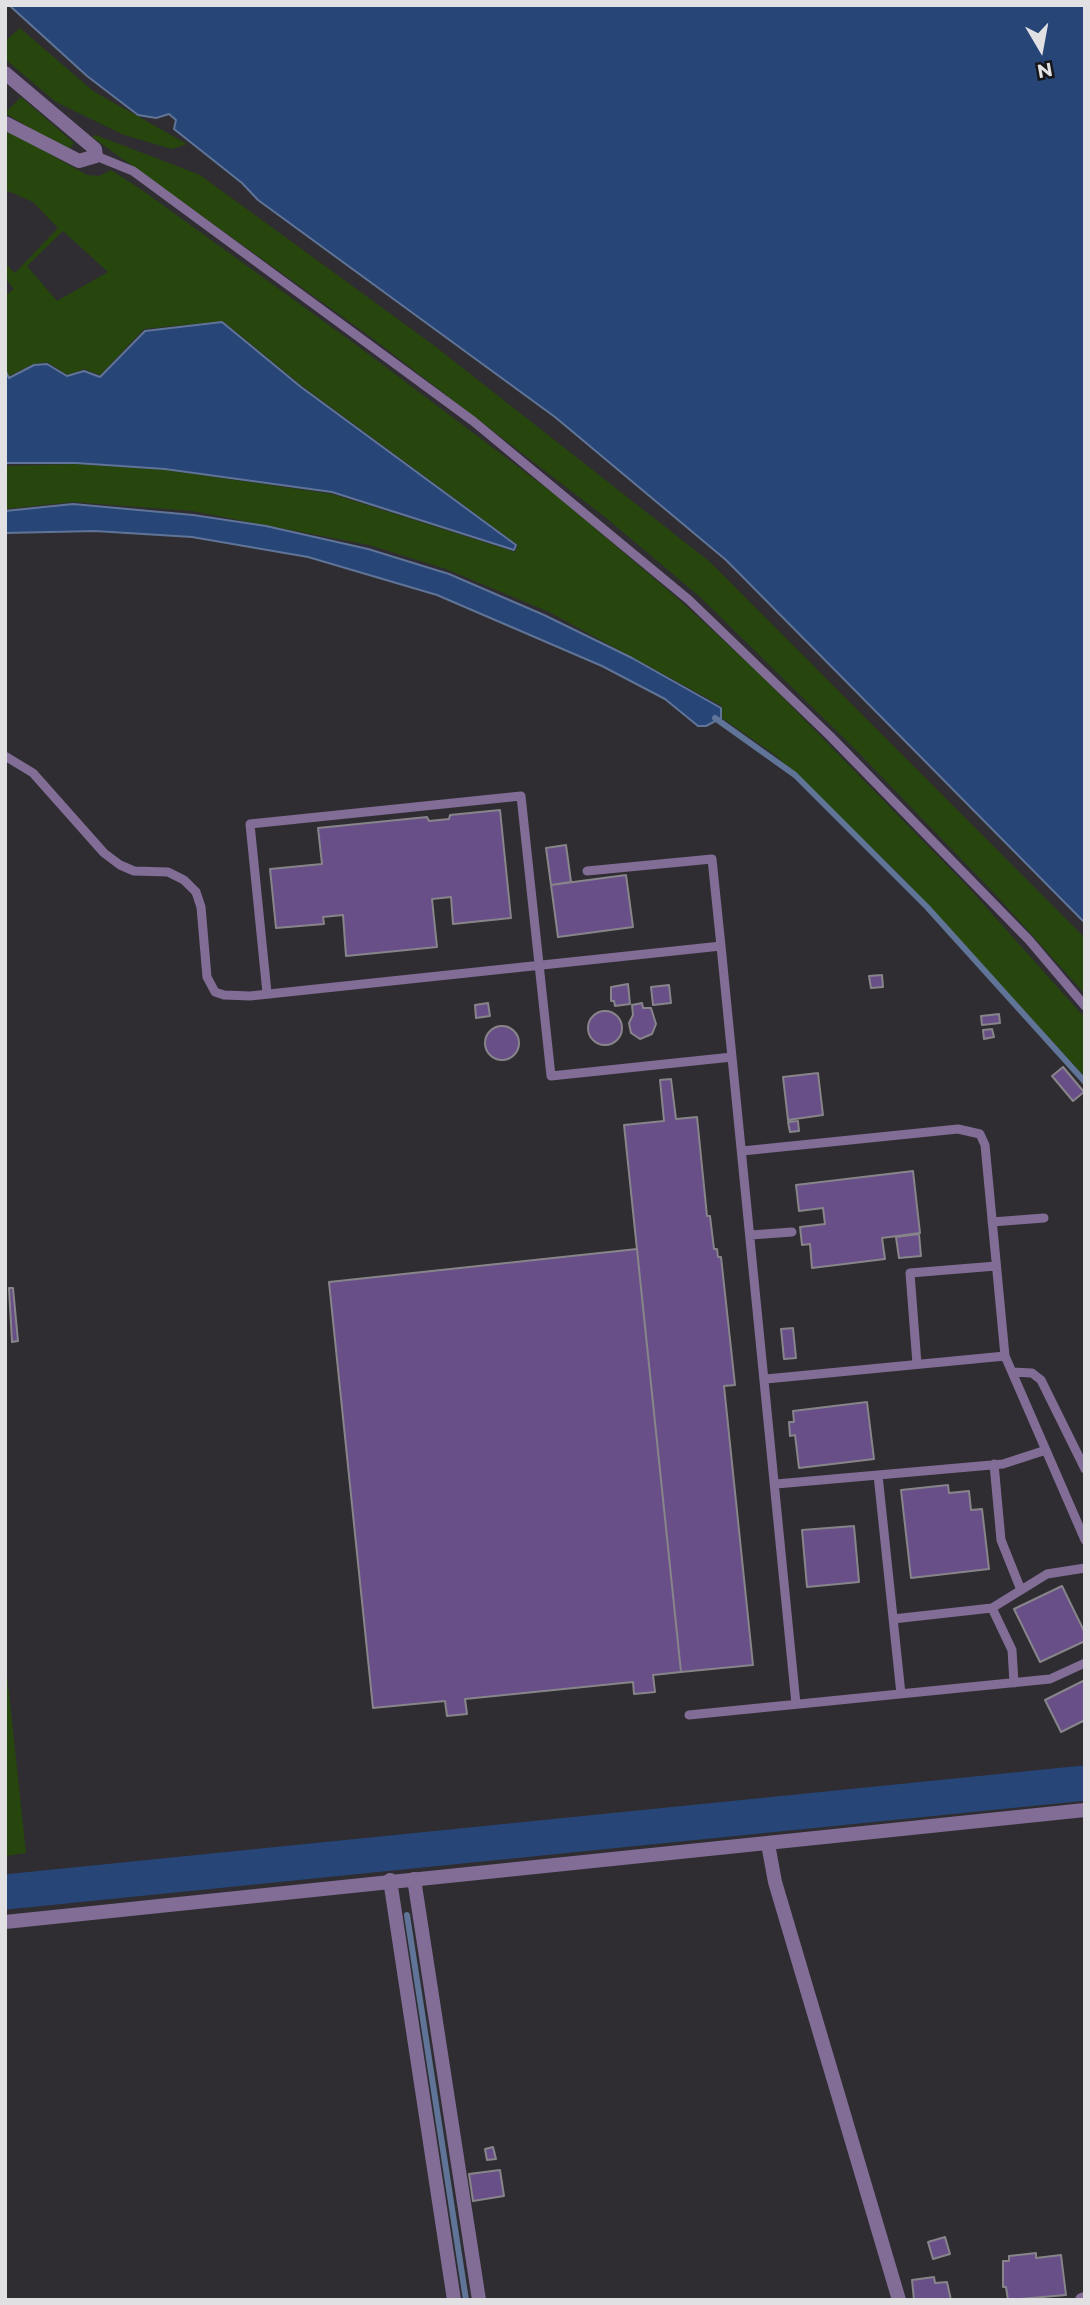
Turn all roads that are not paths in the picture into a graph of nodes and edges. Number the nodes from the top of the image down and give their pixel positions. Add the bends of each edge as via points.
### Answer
1 (5, 73) edge
2 (5, 123) edge
3 (96, 156) junction
4 (5, 756) edge
5 (587, 871) dead end
6 (721, 946) junction
7 (538, 965) junction
8 (267, 993) junction
9 (1085, 1006) edge
10 (732, 1057) junction
11 (742, 1151) junction
12 (1044, 1218) dead end
13 (992, 1222) junction
14 (792, 1231) dead end
15 (751, 1235) junction
16 (996, 1266) junction
17 (1005, 1356) junction
18 (917, 1364) junction
19 (1012, 1372) junction
20 (766, 1379) junction
21 (1046, 1450) junction
22 (994, 1464) junction
23 (1085, 1469) edge
24 (878, 1475) junction
25 (776, 1484) junction
26 (1085, 1539) edge
27 (1085, 1568) edge
28 (1021, 1590) junction
29 (992, 1608) junction
30 (893, 1619) junction
31 (1085, 1662) edge
32 (1014, 1683) junction
33 (901, 1694) junction
34 (796, 1704) junction
35 (689, 1715) dead end
36 (1085, 1810) edge
37 (768, 1844) junction
38 (414, 1878) junction
39 (390, 1880) junction
40 (5, 1922) edge
41 (454, 2300) edge
42 (479, 2300) edge
43 (900, 2300) edge

1 - 3 street via 96,149
2 - 3 street via 79,161
3 - 9 lane via 133,171 473,421 689,600 831,736 1029,940
4 - 8 lane via 33,773 112,859 134,871 168,872 196,892 207,976 215,992
5 - 6 lane via 712,859
6 - 7 lane
6 - 10 lane
7 - 8 lane
7 - 8 lane via 521,796 250,824
7 - 10 lane via 551,1076
10 - 11 lane
11 - 13 lane via 970,1130 980,1134 985,1145
11 - 15 lane
12 - 13 lane
13 - 16 lane
14 - 15 lane
15 - 20 lane
16 - 17 lane
16 - 18 lane via 910,1273
17 - 18 lane
17 - 19 lane
18 - 20 lane
19 - 21 lane
19 - 23 lane via 1032,1373 1041,1380
20 - 25 lane
21 - 22 lane
21 - 26 lane
22 - 24 lane
22 - 28 lane via 1001,1540
24 - 25 lane
24 - 30 lane
25 - 34 lane
27 - 28 lane via 1047,1574
28 - 29 lane
29 - 30 lane
29 - 32 lane via 1012,1650
30 - 33 lane
31 - 32 lane via 1050,1679
32 - 33 lane
33 - 34 lane
34 - 35 lane
36 - 37 street
37 - 38 street
37 - 43 street via 775,1882
38 - 39 street
38 - 42 street
39 - 40 street
39 - 41 street

